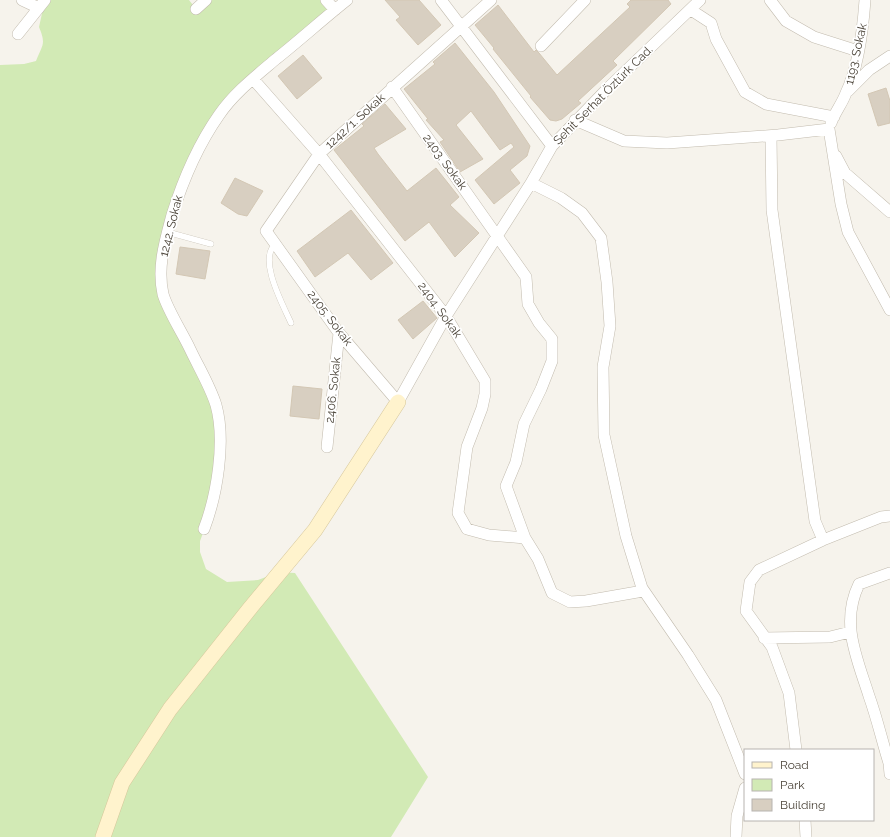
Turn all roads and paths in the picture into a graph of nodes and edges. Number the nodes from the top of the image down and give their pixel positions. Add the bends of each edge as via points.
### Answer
1 (22, 0) edge
2 (206, 0) edge
3 (326, 0) edge
4 (347, 0) edge
5 (441, 0) edge
6 (491, 0) edge
7 (585, 0) edge
8 (700, 0) edge
9 (770, 0) edge
10 (865, 0) edge
11 (42, 4) edge
12 (196, 9) dead end
13 (335, 10) junction
14 (691, 10) junction
15 (461, 28) junction
16 (18, 34) dead end
17 (541, 46) dead end
18 (858, 50) junction
19 (890, 56) edge
20 (253, 79) junction
21 (392, 87) junction
22 (847, 93) junction
23 (834, 117) junction
24 (575, 120) junction
25 (830, 129) junction
26 (771, 136) junction
27 (552, 146) junction
28 (832, 146) junction
29 (319, 154) junction
30 (531, 183) junction
31 (890, 212) edge
32 (266, 231) joint
33 (167, 232) junction
34 (498, 236) junction
35 (279, 242) dead end
36 (211, 244) dead end
37 (890, 310) edge
38 (446, 316) junction
39 (291, 323) dead end
40 (339, 333) junction
41 (398, 402) junction
42 (328, 447) dead end
43 (890, 516) edge
44 (204, 529) dead end
45 (525, 538) junction
46 (823, 540) junction
47 (890, 573) edge
48 (644, 591) junction
49 (850, 632) junction
50 (764, 638) junction
51 (796, 749) edge
52 (890, 766) edge
53 (744, 771) edge
54 (744, 792) edge
55 (805, 821) edge
56 (103, 837) edge
57 (736, 837) edge
58 (806, 837) edge

1 - 11 street
2 - 12 street
3 - 13 street
4 - 13 street, 1242. Sokak
5 - 15 street, Şehit Serhat Öztürk Cad.
6 - 15 street, 1242/1. Sokak
7 - 17 street
8 - 14 street, Şehit Serhat Öztürk Cad.
9 - 18 street via 786,21 814,37
10 - 18 street, 1193. Sokak
11 - 16 street
13 - 20 street, 1242. Sokak
14 - 23 street via 711,22 716,39 745,92 766,104
14 - 24 street, Şehit Serhat Öztürk Cad.
15 - 21 street, 1242/1. Sokak
15 - 27 street, Şehit Serhat Öztürk Cad.
18 - 22 street, 1193. Sokak
19 - 22 street via 869,70
20 - 29 street, 2404. Sokak
20 - 33 street, 1242. Sokak via 220,114 202,142 178,196
21 - 29 street, 1242/1. Sokak
21 - 34 street, 2403. Sokak
22 - 23 street, 1193. Sokak
23 - 25 street, 1193. Sokak
24 - 26 street via 624,140 668,143
24 - 27 street, Şehit Serhat Öztürk Cad.
25 - 26 street
25 - 28 street
26 - 46 street via 772,210 816,521
27 - 30 street
28 - 31 street via 845,173
28 - 37 street via 848,232
29 - 32 street, 1242/1. Sokak
29 - 38 street, 2404. Sokak
30 - 34 street
30 - 48 street via 561,198 582,213 600,238 610,326 603,367 604,435 626,536
32 - 40 street, 2405. Sokak
33 - 36 lane
33 - 44 street, 1242. Sokak via 161,268 163,295 210,390 216,407 220,439 215,494
34 - 38 street
34 - 45 street, 2403. Sokak via 526,277 528,304 552,339 552,361 524,424 516,462 506,486
35 - 39 lane via 270,252 269,264
38 - 41 street
38 - 45 street, 2404. Sokak via 485,381 485,394 467,447 458,513 467,529 489,535
40 - 41 street, 2405. Sokak
40 - 42 street, 2406. Sokak
41 - 56 street via 315,530 170,710 122,782
43 - 46 street via 881,517
45 - 48 street, 2403. Sokak via 538,559 552,593 570,602
46 - 50 street via 759,570 750,582 746,611
47 - 49 street via 859,584 852,599
48 - 53 street via 716,700
49 - 50 street via 830,637
49 - 52 street
50 - 51 street via 772,647 789,693
54 - 57 street via 737,816
55 - 58 street

